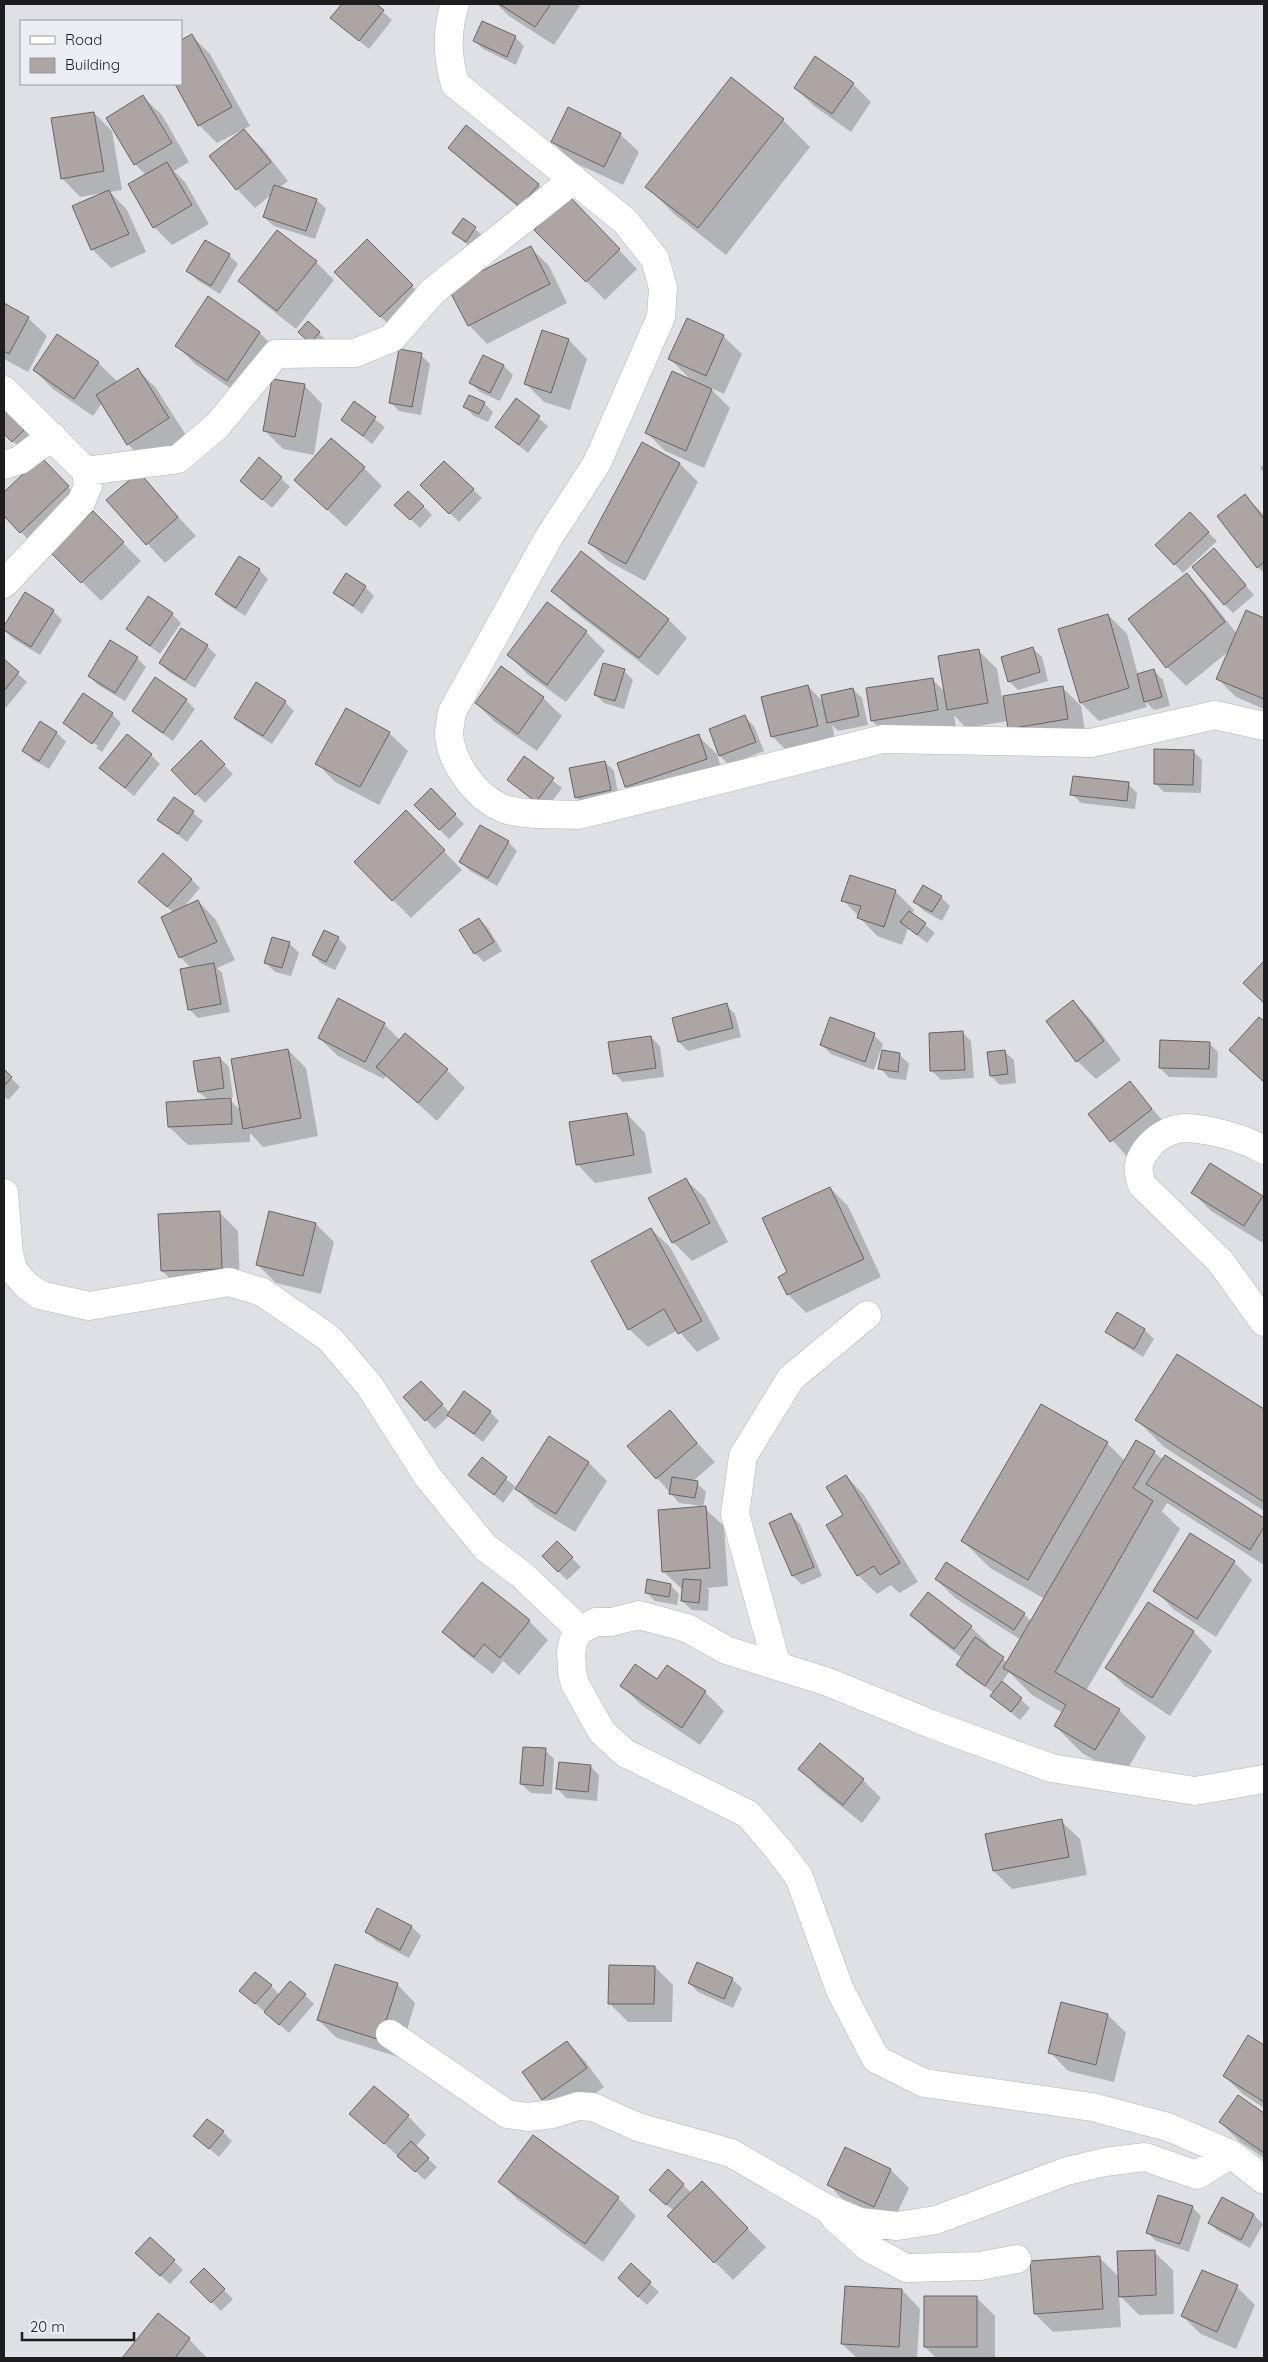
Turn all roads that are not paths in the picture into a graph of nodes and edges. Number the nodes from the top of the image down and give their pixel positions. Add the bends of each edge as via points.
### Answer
1 (455, 4) edge
2 (574, 179) junction
3 (4, 390) edge
4 (52, 436) junction
5 (4, 465) edge
6 (86, 471) junction
7 (4, 584) edge
8 (1264, 726) edge
9 (1264, 1150) edge
10 (4, 1192) edge
11 (867, 1315) dead end
12 (1264, 1322) edge
13 (580, 1630) junction
14 (776, 1666) junction
15 (1264, 1779) edge
16 (390, 2034) dead end
17 (1231, 2154) junction
18 (1264, 2180) edge
19 (824, 2207) junction
20 (1018, 2259) dead end

1 - 2 street via 449,22 448,61 455,84
2 - 6 street via 433,291 392,338 355,353 276,354 217,426 178,459
2 - 8 street via 625,221 655,259 663,288 661,317 597,463 549,537 452,712 449,734 455,760 475,789 502,808 579,815 883,739 1091,743 1215,715
3 - 4 street
4 - 5 street via 20,460
4 - 6 street
6 - 7 street via 88,486 81,502
9 - 12 street via 1213,1133 1185,1128 1153,1141 1141,1156 1137,1171 1142,1185 1220,1261
10 - 13 street via 9,1254 14,1270 40,1295 90,1306 229,1282 262,1292 328,1338 369,1385 428,1477 485,1547 522,1575
11 - 14 street via 791,1378 743,1456 735,1514
13 - 14 street via 596,1622 639,1616 687,1628 726,1650
13 - 17 street via 571,1652 572,1672 583,1702 602,1732 625,1753 748,1814 778,1849 799,1877 840,1990 876,2058 924,2083 1092,2107 1168,2128
14 - 15 street via 828,1682 1051,1768 1195,1790
16 - 19 street via 507,2114 553,2114 578,2106 594,2107 638,2127 731,2153
17 - 18 street
17 - 19 street via 1198,2175 1145,2157 1066,2171 916,2225 860,2222
19 - 20 street via 869,2248 906,2268 980,2266

